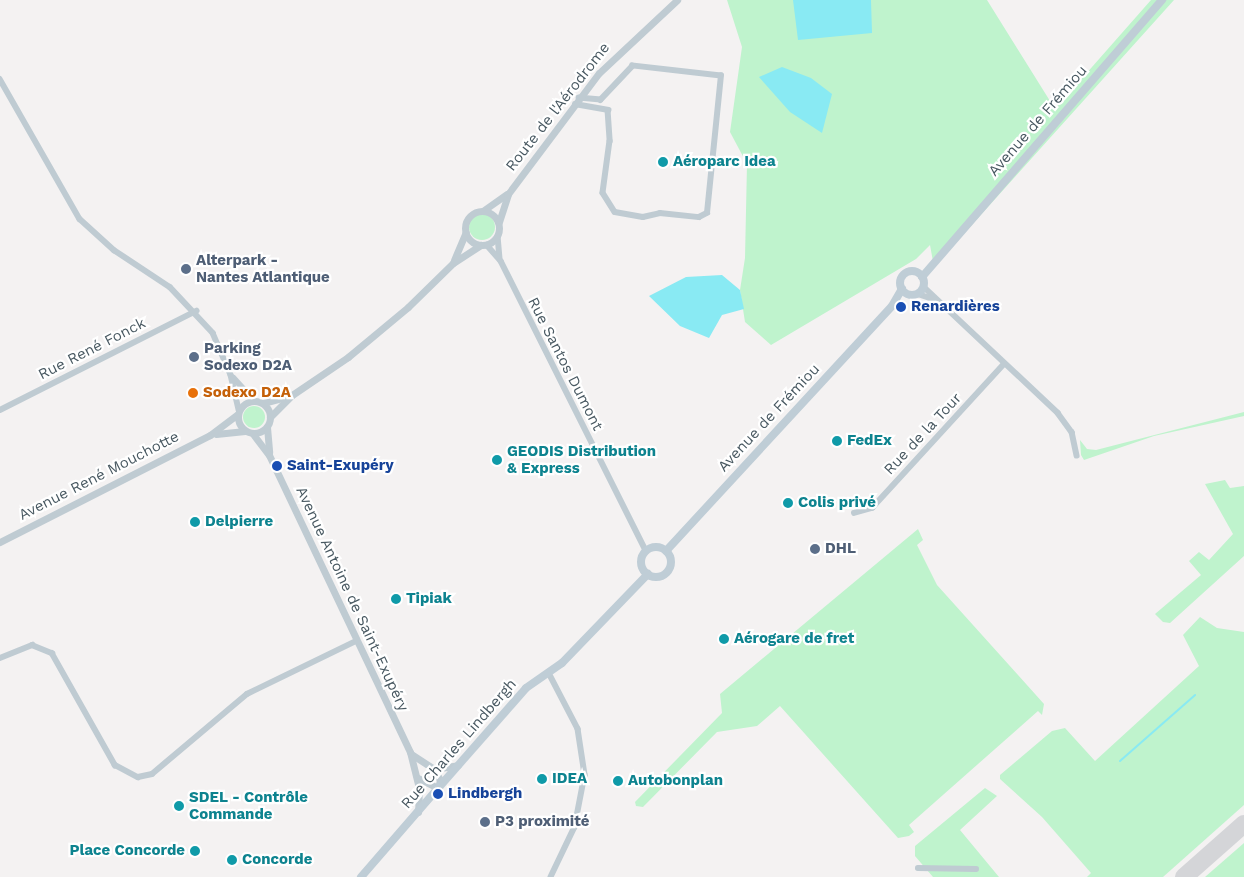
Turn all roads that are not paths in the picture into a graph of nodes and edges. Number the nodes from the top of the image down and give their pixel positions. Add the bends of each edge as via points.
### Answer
1 (677, 0) edge
2 (1162, 0) edge
3 (0, 79) edge
4 (577, 101) junction
5 (508, 194) junction
6 (484, 210) junction
7 (499, 222) junction
8 (466, 232) junction
9 (498, 236) junction
10 (484, 245) junction
11 (500, 261) junction
12 (453, 263) junction
13 (920, 275) junction
14 (924, 287) junction
15 (905, 292) junction
16 (918, 294) junction
17 (935, 300) junction
18 (196, 311) junction
19 (1004, 364) junction
20 (231, 375) junction
21 (292, 395) junction
22 (259, 402) junction
23 (0, 410) edge
24 (238, 412) junction
25 (270, 417) junction
26 (267, 427) junction
27 (250, 433) junction
28 (210, 436) junction
29 (270, 455) junction
30 (1077, 455) dead end
31 (854, 513) dead end
32 (0, 542) edge
33 (646, 550) junction
34 (666, 551) junction
35 (648, 574) junction
36 (356, 641) junction
37 (0, 658) edge
38 (549, 673) junction
39 (410, 754) junction
40 (458, 766) junction
41 (434, 769) junction
42 (418, 778) junction
43 (439, 787) junction
44 (418, 812) junction
45 (918, 868) dead end
46 (976, 869) dead end
47 (362, 877) edge
48 (551, 877) edge

1 - 4 street, Route de l'Aérodrome via 623,46
2 - 13 main road, Avenue de Frémiou
3 - 18 street via 80,219
4 - 4 street via 601,100 633,66 721,76 706,213 699,217 660,213 644,217 615,212 603,193 610,141 608,109
4 - 5 street, Route de l'Aérodrome
5 - 6 street, Route de l'Aérodrome
5 - 7 street, Route de l'Aérodrome
6 - 7 street
6 - 8 street via 470,215
7 - 9 street
8 - 10 street
8 - 12 street
9 - 10 street
9 - 11 street
10 - 11 street, Rue Santos Dumont
10 - 12 street
11 - 33 street, Rue Santos Dumont
12 - 21 street via 379,332
13 - 14 main road
13 - 15 main road, Avenue de Frémiou via 903,276
14 - 16 main road
14 - 17 street
15 - 16 main road
15 - 34 main road, Avenue de Frémiou
16 - 17 street
17 - 19 street
18 - 20 street via 212,333
18 - 23 street, Rue René Fonck
19 - 30 street via 1069,426
19 - 31 street, Rue de la Tour via 872,508
20 - 22 street
20 - 24 street
21 - 22 street
21 - 25 street
22 - 24 street, Avenue René Mouchotte
22 - 25 street
24 - 27 street, Avenue Antoine de Saint-Exupéry
24 - 28 street, Avenue René Mouchotte
25 - 26 street
26 - 27 street
26 - 29 street, Avenue Antoine de Saint-Exupéry
27 - 28 street, Avenue René Mouchotte
27 - 29 street, Avenue Antoine de Saint-Exupéry
28 - 32 street, Avenue René Mouchotte
29 - 36 street, Avenue Antoine de Saint-Exupéry
33 - 34 main road via 658,547
33 - 35 main road via 640,563
34 - 35 main road via 669,569 662,576
35 - 38 main road, Rue Charles Lindbergh
36 - 37 street via 247,694 152,774 138,777 115,765 52,653 32,645
36 - 39 street, Avenue Antoine de Saint-Exupéry
38 - 40 main road, Rue Charles Lindbergh via 526,688
38 - 48 street via 578,729 585,776 576,827
39 - 41 street
39 - 42 street, Avenue Antoine de Saint-Exupéry
40 - 41 street
40 - 43 main road, Rue Charles Lindbergh
41 - 43 street
42 - 43 street
42 - 44 street, Avenue Antoine de Saint-Exupéry
43 - 44 main road, Rue Charles Lindbergh
44 - 47 main road, Rue Charles Lindbergh
45 - 46 street

